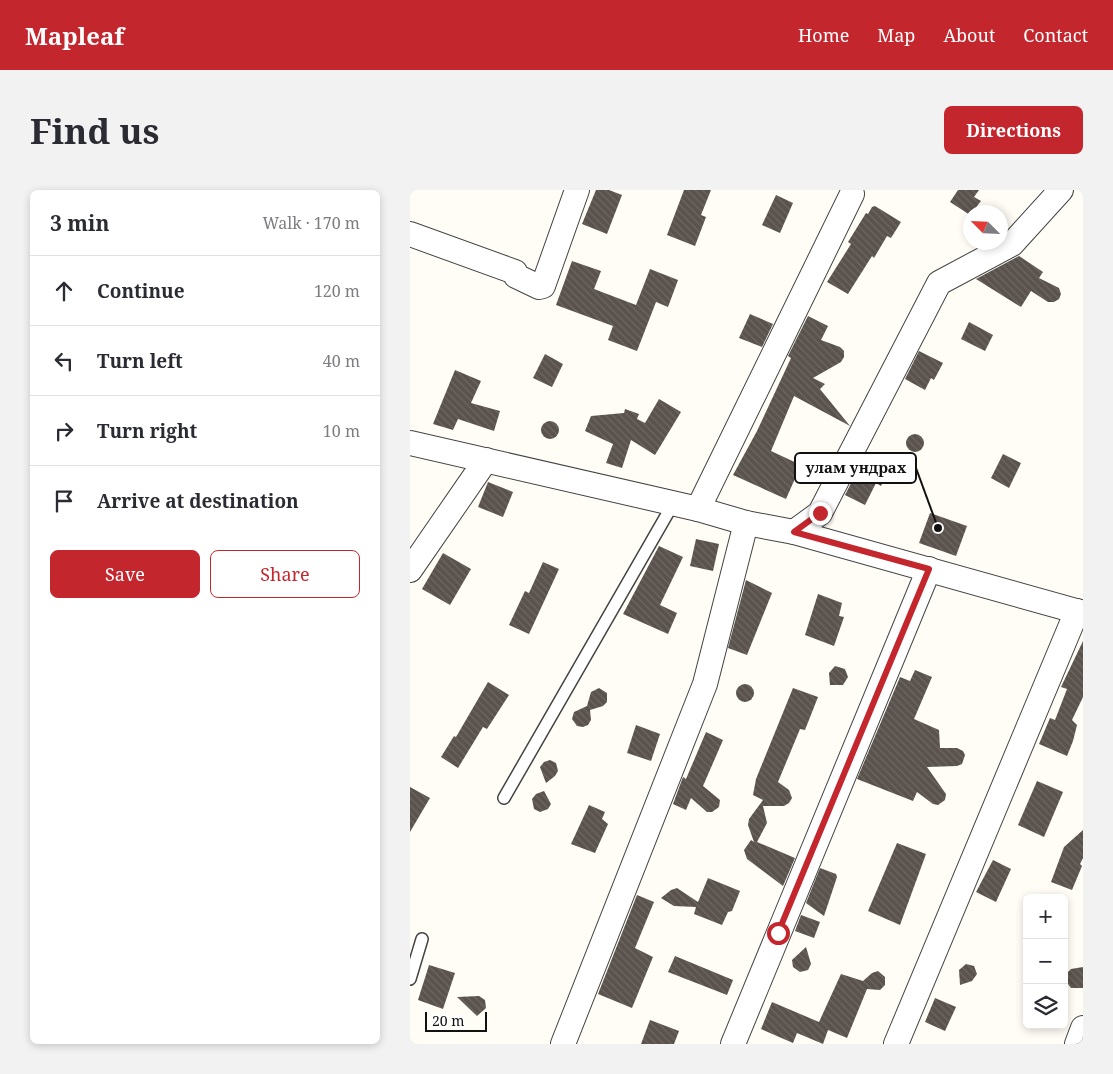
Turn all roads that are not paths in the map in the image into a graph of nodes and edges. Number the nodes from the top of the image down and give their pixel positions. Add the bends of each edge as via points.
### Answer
1 (577, 190) edge
2 (1060, 190) edge
3 (852, 194) dead end
4 (410, 234) edge
5 (410, 444) edge
6 (486, 460) junction
7 (673, 504) junction
8 (698, 509) junction
9 (746, 523) junction
10 (794, 532) junction
11 (929, 569) junction
12 (410, 570) edge
13 (1080, 612) edge
14 (504, 798) dead end
15 (422, 939) dead end
16 (410, 979) edge
17 (1083, 1028) edge
18 (564, 1044) edge
19 (733, 1044) edge
20 (896, 1044) edge
21 (1076, 1044) edge

1 - 4 street via 543,286 516,276 515,272
2 - 10 street via 1012,244 939,283 820,513
3 - 8 street
5 - 6 street
6 - 7 street
6 - 12 street
7 - 8 street
7 - 14 lane
8 - 9 street
9 - 10 street
9 - 18 street via 705,684
10 - 11 street
11 - 13 street
11 - 19 street
13 - 20 street
15 - 16 lane
17 - 21 street

